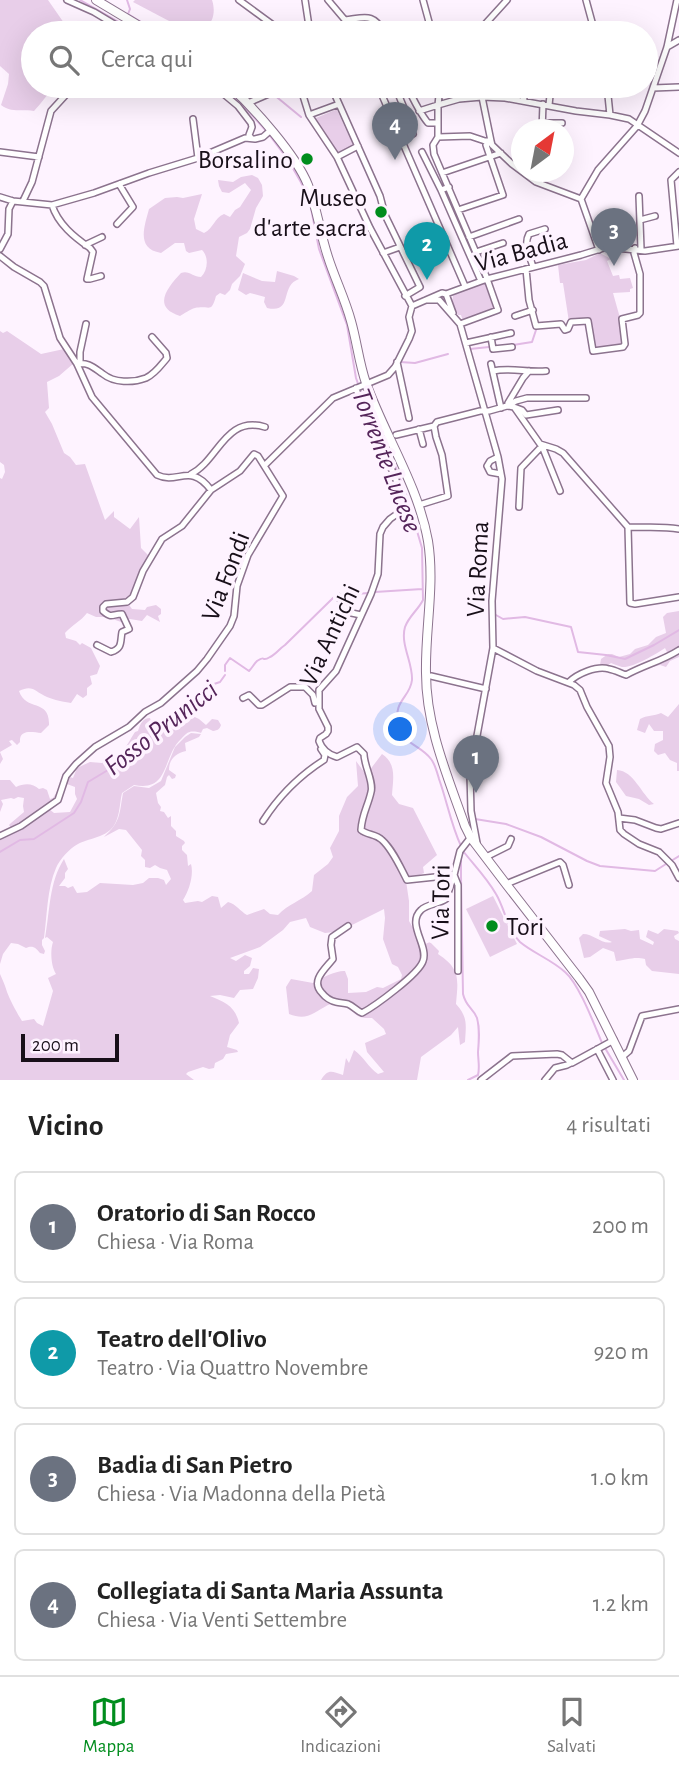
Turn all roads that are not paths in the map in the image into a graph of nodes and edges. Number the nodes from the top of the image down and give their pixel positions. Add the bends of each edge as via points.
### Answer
1 (67, 0) edge
2 (96, 0) edge
3 (239, 0) edge
4 (305, 0) edge
5 (328, 0) edge
6 (423, 0) edge
7 (508, 0) edge
8 (586, 0) edge
9 (677, 0) edge
10 (109, 21) edge
11 (130, 21) edge
12 (268, 21) edge
13 (308, 21) edge
14 (347, 21) joint
15 (376, 21) edge
16 (427, 21) edge
17 (488, 21) edge
18 (592, 21) edge
19 (679, 40) edge
20 (667, 47) junction
21 (658, 73) edge
22 (679, 87) edge
23 (658, 88) edge
24 (63, 98) edge
25 (228, 98) edge
26 (242, 98) edge
27 (259, 98) edge
28 (304, 98) edge
29 (336, 98) edge
30 (383, 98) edge
31 (400, 98) edge
32 (413, 98) edge
33 (439, 98) edge
34 (470, 98) edge
35 (482, 98) edge
36 (505, 98) edge
37 (524, 98) edge
38 (548, 98) edge
39 (608, 98) edge
40 (650, 98) edge
41 (524, 101) junction
42 (247, 103) junction
43 (339, 104) junction
44 (438, 104) junction
45 (546, 105) junction
46 (419, 111) junction
47 (309, 115) junction
48 (610, 115) junction
49 (193, 118) dead end
50 (543, 119) edge
51 (437, 122) junction
52 (638, 124) junction
53 (271, 131) junction
54 (413, 134) dead end
55 (438, 137) junction
56 (251, 138) junction
57 (491, 141) junction
58 (358, 146) junction
59 (0, 152) edge
60 (422, 152) dead end
61 (500, 153) junction
62 (679, 153) edge
63 (39, 157) junction
64 (337, 157) junction
65 (491, 157) junction
66 (198, 158) junction
67 (511, 161) edge
68 (679, 172) edge
69 (442, 173) junction
70 (536, 182) edge
71 (119, 184) junction
72 (449, 187) junction
73 (442, 190) junction
74 (639, 196) dead end
75 (0, 197) edge
76 (581, 200) junction
77 (13, 201) junction
78 (23, 201) junction
79 (52, 205) junction
80 (458, 210) junction
81 (656, 216) dead end
82 (519, 219) dead end
83 (640, 220) junction
84 (117, 224) dead end
85 (545, 229) dead end
86 (102, 237) dead end
87 (470, 237) junction
88 (503, 243) dead end
89 (85, 245) junction
90 (678, 246) edge
91 (400, 247) junction
92 (0, 249) edge
93 (638, 249) junction
94 (599, 250) junction
95 (476, 252) junction
96 (383, 253) junction
97 (0, 256) edge
98 (530, 268) junction
99 (102, 276) dead end
100 (484, 280) junction
101 (465, 286) junction
102 (405, 296) junction
103 (443, 298) junction
104 (412, 306) junction
105 (533, 310) junction
106 (515, 316) dead end
107 (86, 324) dead end
108 (460, 324) junction
109 (511, 333) dead end
110 (152, 337) dead end
111 (491, 337) junction
112 (466, 343) junction
113 (512, 347) dead end
114 (397, 362) junction
115 (79, 364) junction
116 (491, 364) dead end
117 (493, 371) junction
118 (529, 371) junction
119 (546, 371) dead end
120 (365, 385) junction
121 (356, 388) junction
122 (586, 398) dead end
123 (507, 407) junction
124 (558, 410) dead end
125 (485, 411) junction
126 (409, 418) dead end
127 (435, 426) junction
128 (265, 427) dead end
129 (419, 429) junction
130 (396, 435) dead end
131 (423, 444) dead end
132 (542, 446) junction
133 (496, 459) junction
134 (265, 465) junction
135 (499, 472) junction
136 (191, 474) junction
137 (211, 490) junction
138 (560, 491) dead end
139 (419, 505) junction
140 (519, 507) dead end
141 (628, 527) junction
142 (679, 529) edge
143 (339, 597) dead end
144 (679, 597) edge
145 (361, 615) junction
146 (97, 645) dead end
147 (493, 648) junction
148 (679, 650) edge
149 (431, 676) dead end
150 (569, 682) junction
151 (486, 689) junction
152 (243, 698) dead end
153 (324, 720) junction
154 (320, 744) junction
155 (619, 818) junction
156 (263, 821) dead end
157 (679, 823) edge
158 (468, 827) junction
159 (0, 836) edge
160 (511, 839) dead end
161 (486, 857) junction
162 (454, 875) junction
163 (679, 878) edge
164 (506, 884) junction
165 (569, 885) dead end
166 (348, 926) dead end
167 (458, 971) dead end
168 (679, 1009) edge
169 (610, 1042) junction
170 (598, 1048) junction
171 (622, 1057) junction
172 (570, 1063) junction
173 (481, 1080) edge
174 (545, 1080) edge
175 (613, 1080) edge
176 (633, 1080) edge

1 - 10 street
2 - 11 main road
3 - 12 street
4 - 13 street
5 - 14 street
6 - 16 street
7 - 17 street
8 - 18 street
9 - 20 street
14 - 15 street via 361,16
19 - 20 street
20 - 21 street
22 - 23 street
24 - 63 street via 51,111
25 - 56 street via 251,123
26 - 42 main road
27 - 42 street
28 - 47 street
29 - 43 street
30 - 101 street
31 - 54 street
32 - 46 street
33 - 44 street
34 - 44 street
35 - 57 street
36 - 41 street
37 - 41 street
38 - 45 street
39 - 48 street
40 - 52 street
41 - 45 street
42 - 53 main road
43 - 47 street
43 - 58 street
44 - 46 street
44 - 51 street
45 - 48 street
45 - 50 street
46 - 51 street via 428,123
47 - 64 street
48 - 52 street
49 - 66 street
51 - 55 street
52 - 62 street
52 - 76 street via 598,170
53 - 56 street
53 - 120 main road via 307,181 350,317
55 - 57 street
55 - 69 street via 434,154
56 - 66 street
57 - 61 street
57 - 65 street via 486,145
58 - 64 street
58 - 91 street
59 - 63 street
60 - 73 street
61 - 65 street
61 - 67 street
63 - 78 street
64 - 96 street
65 - 69 street
65 - 80 street via 503,195
66 - 71 street
68 - 90 street via 671,180
69 - 72 street
70 - 76 street
71 - 79 street
71 - 84 street via 133,207
72 - 73 street
72 - 80 street
73 - 100 street
74 - 83 street
75 - 77 street
76 - 94 street
77 - 78 street
77 - 92 street via 8,234
78 - 79 street
79 - 89 street via 68,231
80 - 87 street
81 - 83 street
82 - 87 street
83 - 93 street
85 - 98 street via 526,238
86 - 89 street
87 - 95 street
88 - 95 street
89 - 99 street via 93,252 87,279
90 - 93 street, Via Badia
91 - 96 street
91 - 102 street via 420,288
93 - 94 street, Via Badia
93 - 105 street via 634,253 640,274 639,313 622,319 625,346 593,351 588,321 571,323 565,330 561,324 541,327 536,326
94 - 98 street, Via Badia
95 - 100 street
96 - 102 street
97 - 115 street via 44,286 60,338
98 - 100 street, Via Badia
98 - 105 street
100 - 101 street, Via Badia
100 - 108 street via 498,310
101 - 103 street, Via Badia
102 - 104 street
103 - 104 street, Via Badia
103 - 108 street, Via Roma
104 - 114 street via 412,331
105 - 106 street
107 - 115 street
108 - 112 street, Via Roma
109 - 111 street
110 - 115 street via 167,358 145,378 113,380 94,367
111 - 112 street
111 - 113 street via 492,349
112 - 125 street, Via Roma
114 - 120 street via 387,375
114 - 126 street
115 - 136 street via 92,397 157,475
116 - 117 street
117 - 118 street
117 - 123 street
118 - 119 street
118 - 123 street
120 - 121 street
120 - 139 main road
121 - 134 street via 327,403
121 - 145 street, Via Antichi via 404,509 380,534 380,564
122 - 123 street via 527,398
123 - 124 street via 526,415
123 - 125 street
123 - 132 street
125 - 127 street
125 - 133 street, Via Roma
127 - 129 street
127 - 139 street via 448,496
128 - 136 street via 235,430
129 - 130 street
129 - 131 street
132 - 138 street
132 - 140 street via 521,468
132 - 141 street via 563,453
133 - 135 street, Via Roma
133 - 135 street via 487,466 490,472
134 - 137 street via 254,454 240,471
134 - 159 street, Via Fondi via 283,496 248,555 229,629 197,671 161,703 76,764 66,776 58,800
135 - 147 street, Via Roma
136 - 137 street
137 - 146 street via 182,526 162,539 133,597 103,607 107,615 124,617 129,629 122,632 122,642 111,652
139 - 158 main road via 431,572 426,675 429,711 438,750
141 - 142 street
141 - 144 street via 630,603
143 - 145 street via 347,612
145 - 153 street, Via Antichi via 336,671 319,690
147 - 150 street
147 - 151 street, Via Roma
148 - 150 street via 626,675 596,669
149 - 151 street
150 - 155 street via 580,690 609,746 607,783
151 - 158 street, Via Roma via 470,774
152 - 153 street via 249,695 262,705 290,687 305,687 320,721
153 - 154 street, Via Antichi via 328,731
154 - 156 street via 324,760 301,775
154 - 162 street via 335,757 357,747 364,754 372,789 361,830 383,841 407,880
155 - 157 street via 662,829
155 - 163 street via 620,830 659,852
158 - 161 main road
158 - 162 street, Via Tori
160 - 161 street via 508,846
161 - 164 main road
162 - 166 street via 446,900 423,908 416,921 425,957 419,969 362,1013 328,998 317,984 332,959 332,937
162 - 167 street, Via Tori via 458,885
164 - 165 street via 560,862
164 - 169 main road via 589,992
168 - 171 street via 642,1016 629,1051
169 - 170 street
169 - 171 main road
170 - 172 street
170 - 175 street
171 - 176 main road
172 - 173 street via 557,1054 514,1055
172 - 174 street via 555,1068

